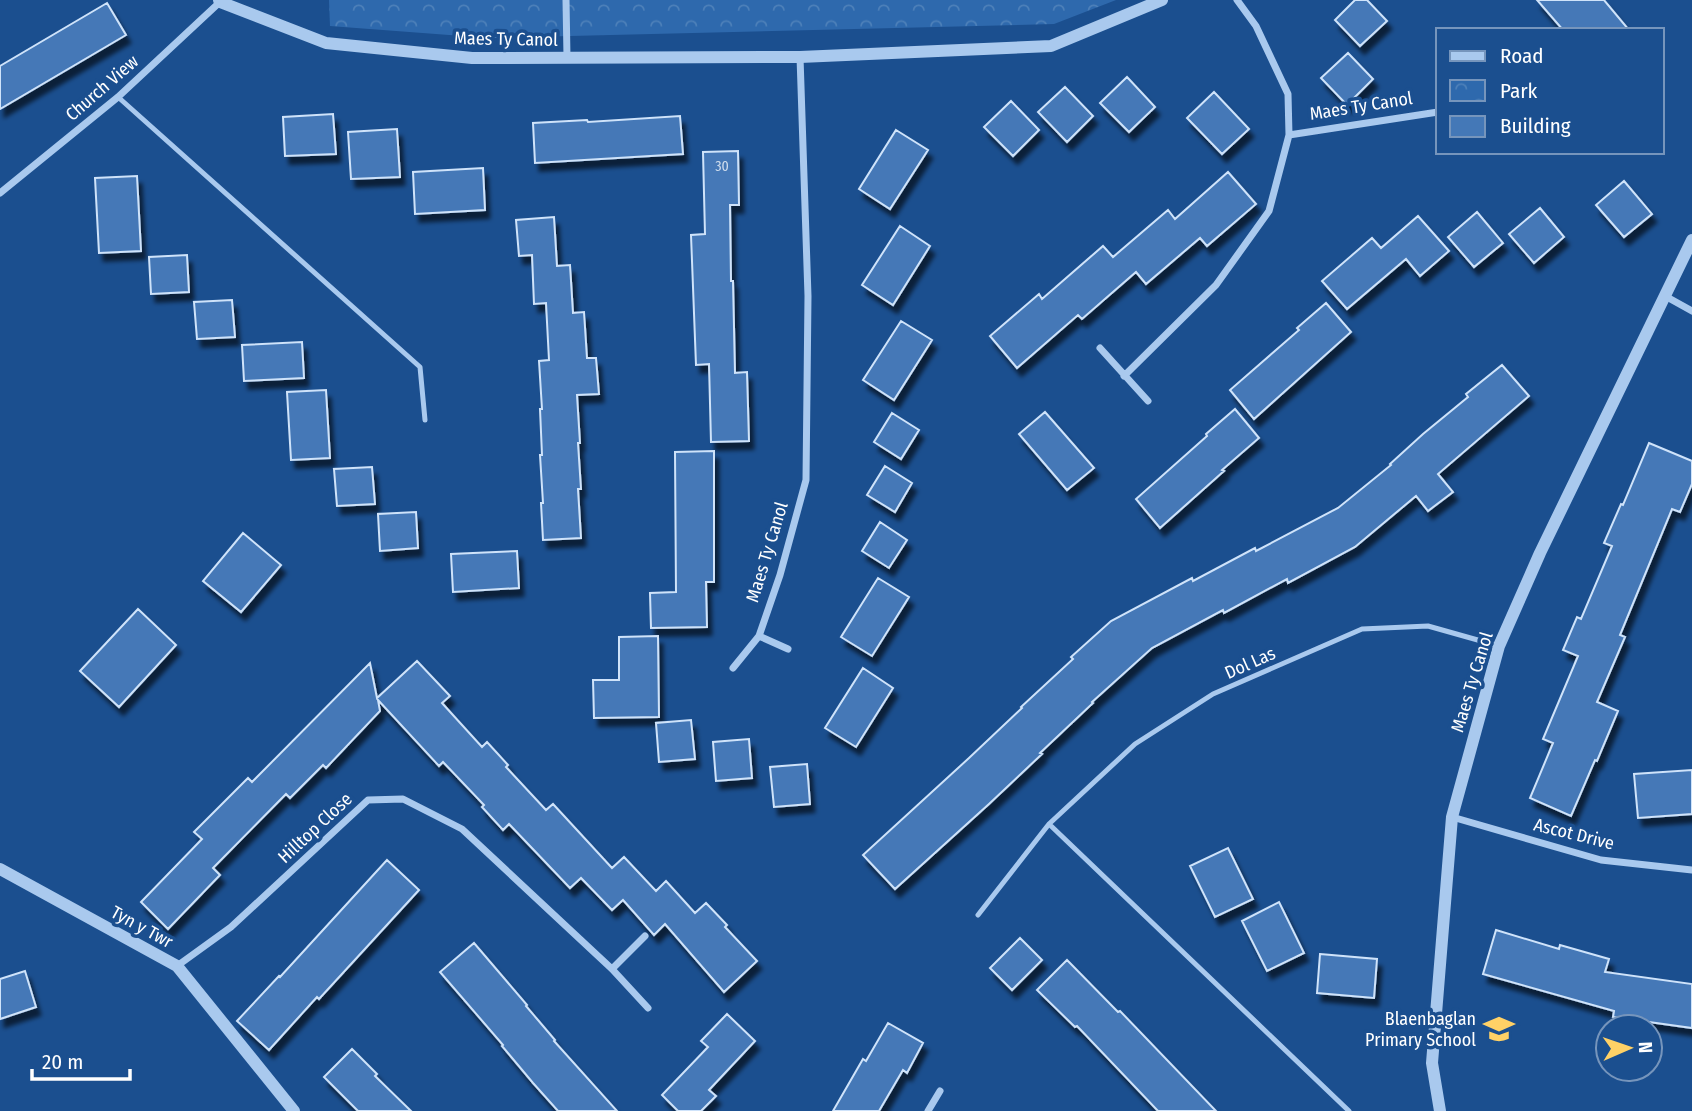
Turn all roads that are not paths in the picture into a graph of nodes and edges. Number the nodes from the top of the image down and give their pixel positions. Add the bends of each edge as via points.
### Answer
1 (566, 0) edge
2 (1162, 0) edge
3 (1237, 0) edge
4 (220, 1) edge
5 (567, 57) junction
6 (800, 57) junction
7 (118, 97) junction
8 (1436, 112) edge
9 (1289, 135) junction
10 (0, 193) edge
11 (1692, 240) edge
12 (1665, 296) junction
13 (1692, 311) edge
14 (1100, 348) dead end
15 (1124, 376) junction
16 (1148, 401) dead end
17 (425, 420) dead end
18 (759, 636) junction
19 (1499, 646) junction
20 (789, 649) dead end
21 (733, 668) dead end
22 (1451, 817) junction
23 (1049, 824) junction
24 (0, 869) edge
25 (1692, 870) edge
26 (978, 915) dead end
27 (645, 936) dead end
28 (177, 967) junction
29 (612, 969) junction
30 (648, 1008) dead end
31 (940, 1091) dead end
32 (294, 1111) edge
33 (928, 1111) edge
34 (1349, 1111) edge
35 (1440, 1111) edge

1 - 5 street
2 - 6 street, Maes Ty Canol via 1051,46
3 - 9 street, Maes Ty Canol via 1256,26 1288,94
4 - 5 street, Maes Ty Canol via 327,43 472,58
4 - 7 street, Church View
5 - 6 street, Maes Ty Canol
6 - 18 street, Maes Ty Canol via 808,296 806,480
7 - 10 street, Church View
7 - 17 lane via 420,367
8 - 9 street, Maes Ty Canol
9 - 15 street, Maes Ty Canol via 1269,211 1216,285
11 - 12 street, Maes Ty Canol
12 - 13 street
12 - 19 street, Maes Ty Canol
14 - 15 street
15 - 16 street
18 - 20 street
18 - 21 street, Maes Ty Canol
19 - 22 street, Maes Ty Canol
19 - 23 lane, Dol Las via 1428,626 1362,629 1213,694 1135,744
22 - 25 street, Ascot Drive via 1601,860
22 - 35 street, Maes Ty Canol via 1432,1063
23 - 26 lane, Dol Las
23 - 34 lane
24 - 28 street, Tyn y Twr
27 - 29 street
28 - 29 street, Hilltop Close via 231,927 368,800 403,799 462,829
28 - 32 street, Tyn y Twr
29 - 30 street, Hilltop Close
31 - 33 street

